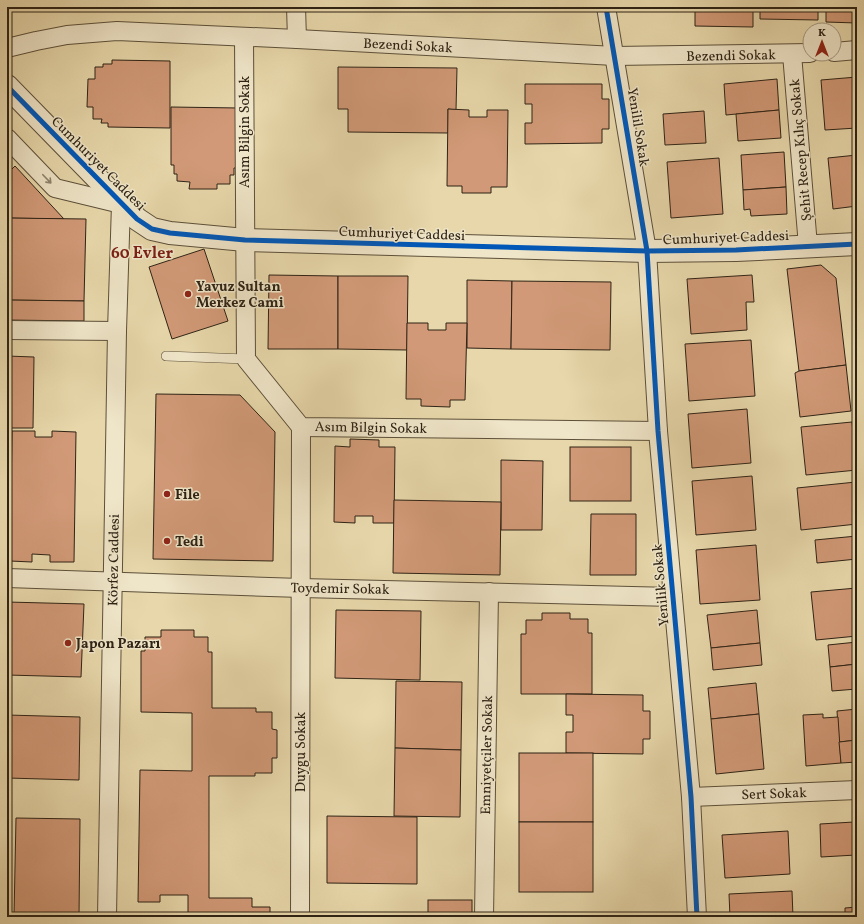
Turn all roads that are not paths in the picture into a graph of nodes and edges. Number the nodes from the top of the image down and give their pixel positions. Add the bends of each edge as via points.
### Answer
1 (296, 7) edge
2 (606, 7) edge
3 (244, 37) junction
4 (297, 39) junction
5 (7, 48) edge
6 (857, 50) edge
7 (842, 51) edge
8 (802, 53) edge
9 (792, 54) junction
10 (615, 56) junction
11 (7, 86) edge
12 (7, 138) edge
13 (121, 204) junction
14 (245, 240) junction
15 (857, 244) edge
16 (808, 246) junction
17 (647, 251) junction
18 (7, 330) edge
19 (117, 331) junction
20 (166, 356) dead end
21 (246, 359) junction
22 (302, 426) junction
23 (658, 431) junction
24 (7, 578) edge
25 (113, 582) junction
26 (301, 588) junction
27 (489, 592) junction
28 (673, 596) junction
29 (857, 790) edge
30 (690, 797) junction
31 (107, 917) edge
32 (300, 917) edge
33 (484, 917) edge
34 (697, 917) edge

1 - 4 street
2 - 10 street, Yenilil Sokak
3 - 4 street, Bezendi Sokak
3 - 5 street, Bezendi Sokak via 111,32 67,35
3 - 14 street, Asım Bilgin Sokak
4 - 10 street, Bezendi Sokak
6 - 7 street
8 - 9 street, Bezendi Sokak
9 - 10 street, Bezendi Sokak
9 - 16 street, Şehit Recep Kılıç Sokak
10 - 17 street, Yenilil Sokak
11 - 13 street, Cumhuriyet Caddesi
12 -> 13 street via 55,188
13 - 14 street, Cumhuriyet Caddesi via 152,229
13 - 19 street, Körfez Caddesi
14 - 17 street, Cumhuriyet Caddesi
14 - 21 street, Asım Bilgin Sokak
15 - 16 street, Cumhuriyet Caddesi
16 - 17 street, Cumhuriyet Caddesi
17 - 23 street, Yenilik Sokak
18 - 19 street
19 - 25 street, Körfez Caddesi
20 - 21 lane
21 - 22 street, Asım Bilgin Sokak
22 - 23 street, Asım Bilgin Sokak
22 - 26 street, Duygu Sokak
23 - 28 street, Yenilik Sokak
24 - 25 street, Toydemir Sokak
25 - 26 street, Toydemir Sokak
25 - 31 street, Körfez Caddesi
26 - 27 street, Toydemir Sokak
26 - 32 street, Duygu Sokak
27 - 28 street, Toydemir Sokak
27 - 33 street, Emniyetçiler Sokak
28 - 30 street, Yenilik Sokak
29 - 30 street, Sert Sokak
30 - 34 street, Yenilik Sokak

